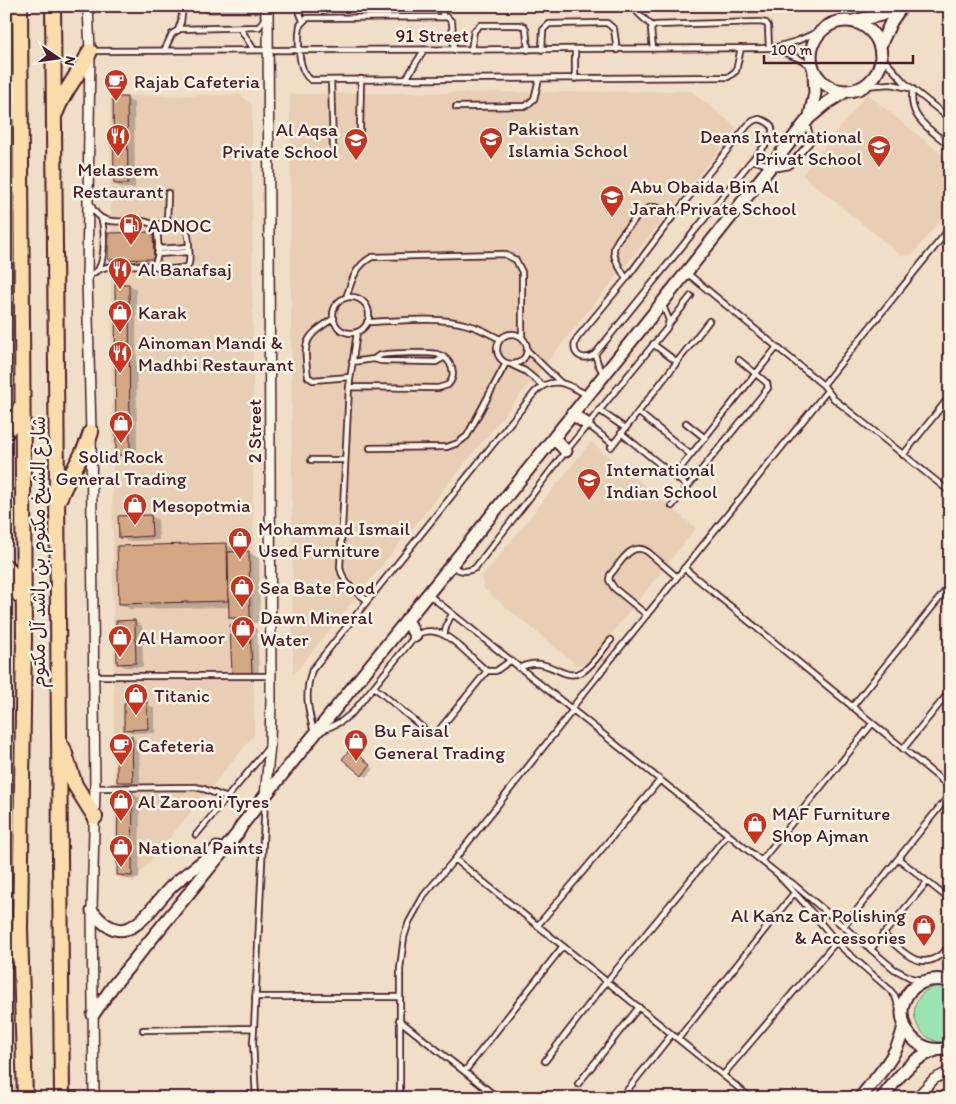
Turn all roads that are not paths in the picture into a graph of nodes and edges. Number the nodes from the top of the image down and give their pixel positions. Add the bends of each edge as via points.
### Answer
1 (20, 6) edge
2 (53, 6) edge
3 (88, 6) edge
4 (183, 6) edge
5 (264, 6) edge
6 (268, 6) edge
7 (297, 6) edge
8 (441, 6) edge
9 (636, 6) edge
10 (901, 6) edge
11 (443, 18) junction
12 (302, 21) junction
13 (853, 21) junction
14 (652, 26) junction
15 (240, 28) junction
16 (178, 30) junction
17 (820, 31) junction
18 (741, 48) junction
19 (771, 48) junction
20 (653, 49) junction
21 (254, 50) junction
22 (268, 50) junction
23 (298, 50) junction
24 (424, 50) junction
25 (454, 50) junction
26 (471, 50) junction
27 (528, 50) junction
28 (542, 50) junction
29 (575, 50) junction
30 (617, 50) junction
31 (90, 51) junction
32 (164, 51) junction
33 (880, 51) junction
34 (813, 69) junction
35 (6, 76) edge
36 (575, 78) junction
37 (361, 79) junction
38 (406, 79) junction
39 (539, 79) junction
40 (331, 80) junction
41 (864, 86) junction
42 (913, 89) junction
43 (846, 91) junction
44 (21, 108) junction
45 (456, 108) dead end
46 (950, 119) edge
47 (54, 120) junction
48 (807, 120) junction
49 (360, 131) dead end
50 (950, 146) edge
51 (333, 148) dead end
52 (752, 160) junction
53 (772, 165) junction
54 (168, 193) dead end
55 (88, 200) junction
56 (674, 215) junction
57 (101, 218) junction
58 (167, 224) junction
59 (154, 225) junction
60 (950, 228) edge
61 (189, 249) junction
62 (157, 251) junction
63 (152, 265) junction
64 (98, 269) junction
65 (686, 272) junction
66 (87, 279) junction
67 (626, 279) junction
68 (691, 296) dead end
69 (346, 298) junction
70 (662, 302) junction
71 (334, 318) junction
72 (367, 322) junction
73 (709, 322) dead end
74 (668, 324) junction
75 (357, 332) junction
76 (522, 337) junction
77 (500, 339) junction
78 (653, 344) junction
79 (778, 347) junction
80 (527, 350) junction
81 (595, 354) junction
82 (443, 358) junction
83 (374, 359) junction
84 (739, 360) dead end
85 (352, 362) junction
86 (677, 362) junction
87 (508, 364) junction
88 (604, 374) junction
89 (756, 374) junction
90 (350, 377) junction
91 (560, 382) junction
92 (823, 385) junction
93 (542, 386) junction
94 (349, 387) junction
95 (826, 391) junction
96 (587, 395) junction
97 (950, 396) edge
98 (22, 402) junction
99 (599, 410) junction
100 (638, 412) junction
101 (572, 414) junction
102 (686, 423) dead end
103 (587, 424) junction
104 (625, 428) junction
105 (6, 432) edge
106 (91, 432) junction
107 (621, 434) junction
108 (554, 438) junction
109 (705, 438) junction
110 (370, 448) dead end
111 (566, 451) junction
112 (692, 455) junction
113 (903, 455) junction
114 (311, 460) dead end
115 (345, 460) junction
116 (674, 476) junction
117 (688, 487) junction
118 (950, 492) edge
119 (58, 504) junction
120 (672, 506) dead end
121 (449, 566) junction
122 (6, 567) edge
123 (684, 568) junction
124 (677, 577) junction
125 (950, 585) edge
126 (427, 594) junction
127 (367, 600) junction
128 (452, 614) junction
129 (646, 615) junction
130 (407, 619) junction
131 (24, 623) junction
132 (444, 634) junction
133 (415, 636) junction
134 (610, 640) dead end
135 (510, 660) junction
136 (519, 668) junction
137 (487, 671) junction
138 (94, 676) junction
139 (271, 676) junction
140 (374, 686) junction
141 (950, 691) edge
142 (852, 707) junction
143 (572, 710) junction
144 (872, 724) junction
145 (58, 732) junction
146 (314, 734) junction
147 (270, 745) junction
148 (903, 749) junction
149 (660, 780) junction
150 (950, 787) edge
151 (95, 788) junction
152 (950, 794) edge
153 (265, 796) junction
154 (227, 798) junction
155 (95, 817) junction
156 (242, 825) junction
157 (728, 834) junction
158 (196, 835) dead end
159 (899, 858) junction
160 (455, 859) junction
161 (761, 861) junction
162 (779, 876) junction
163 (927, 882) junction
164 (794, 893) junction
165 (950, 900) edge
166 (92, 911) junction
167 (538, 925) junction
168 (844, 926) junction
169 (20, 929) junction
170 (883, 934) junction
171 (836, 942) junction
172 (563, 946) junction
173 (950, 946) edge
174 (871, 949) junction
175 (6, 960) edge
176 (950, 975) edge
177 (934, 979) junction
178 (607, 981) junction
179 (950, 982) edge
180 (400, 997) junction
181 (256, 998) junction
182 (639, 1007) junction
183 (94, 1015) junction
184 (399, 1020) junction
185 (903, 1022) junction
186 (254, 1028) junction
187 (143, 1030) dead end
188 (672, 1034) junction
189 (678, 1039) junction
190 (950, 1048) edge
191 (936, 1050) junction
192 (545, 1061) dead end
193 (465, 1071) junction
194 (950, 1071) edge
195 (723, 1075) junction
196 (578, 1084) dead end
197 (25, 1098) edge
198 (62, 1098) edge
199 (94, 1098) edge
200 (256, 1098) edge
201 (400, 1098) edge
202 (498, 1098) edge
203 (621, 1098) edge
204 (751, 1098) edge
205 (860, 1098) edge
206 (882, 1098) edge
207 (916, 1098) edge

1 - 44 main road, شارع الشيخ مكتوم بن راشد آل مكتوم
2 - 47 main road, شارع الشيخ مكتوم بن راشد آل مكتوم
3 - 31 street
4 - 16 lane
5 - 15 lane via 261,25
6 - 22 street, 2 Street
7 - 12 lane
8 - 11 lane
9 - 14 lane via 638,13
10 - 13 street via 881,15
10 - 33 street
11 - 12 lane via 307,18
11 - 25 lane via 452,22
12 - 23 lane
13 - 17 street via 841,20
13 - 33 street via 873,33
14 - 19 lane via 763,22 768,26
14 - 20 lane
15 - 16 lane
15 - 21 lane
16 - 32 lane via 172,34
17 - 19 lane, 91 Street
17 - 34 street via 810,54
18 - 19 lane, 91 Street
18 - 20 lane, 91 Street
18 - 36 lane via 736,71 728,78
19 - 34 lane, 91 Street via 794,56
20 - 30 lane, 91 Street
21 - 22 lane, 91 Street
21 - 32 lane, 91 Street
22 - 23 lane, 91 Street
22 - 139 street, 2 Street
23 - 24 lane, 91 Street
23 - 40 lane via 311,80
24 - 25 lane, 91 Street
24 - 38 lane
25 - 26 lane, 91 Street
26 - 27 lane, 91 Street
26 - 27 lane via 474,30 480,26 522,25 526,29
27 - 28 lane, 91 Street
28 - 29 lane, 91 Street
28 - 30 lane via 542,30 549,24 602,23 614,29
29 - 30 lane, 91 Street
29 - 36 lane
31 - 32 lane, 91 Street
31 - 47 main road via 62,98
31 - 55 street
33 - 41 street via 879,68
33 - 42 lane
34 - 43 street via 822,82 833,89
34 - 48 street via 815,93
35 - 44 main road
36 - 39 lane
37 - 38 lane
37 - 40 lane
37 - 49 lane
38 - 39 lane
39 - 45 lane via 534,99 526,106
40 - 51 lane
41 - 42 lane via 891,84
41 - 43 street
42 - 46 lane
42 - 50 lane via 915,114
43 - 48 street
44 - 98 main road, شارع الشيخ مكتوم بن راشد آل مكتوم
47 - 119 main road, شارع الشيخ مكتوم بن راشد آل مكتوم
48 - 53 street
52 - 53 lane
52 - 56 lane via 772,137 770,125 759,119 748,125
52 - 81 lane
53 - 65 street
54 - 58 lane
55 - 57 lane
55 - 66 street
56 - 67 lane
56 - 67 lane via 651,207 620,237 614,258
57 - 59 lane via 111,222
57 - 64 lane via 102,261
58 - 59 lane
58 - 61 lane via 184,226
59 - 62 lane
60 - 92 lane
61 - 62 lane
61 - 63 lane via 186,267
62 - 63 lane via 157,260
63 - 64 lane
64 - 66 lane
65 - 70 street
65 - 79 lane
66 - 106 street
67 - 81 lane via 574,343 577,355 590,358
68 - 74 lane
69 - 71 lane via 338,303
69 - 72 lane via 356,298 364,303 369,312
69 - 76 lane via 357,269 372,257 504,254 516,260 522,272
70 - 74 lane
70 - 88 street
71 - 75 lane via 342,330
71 - 90 lane via 308,338 308,377 313,380
72 - 75 lane
72 - 77 lane via 450,321
73 - 86 lane
74 - 78 lane
75 - 85 lane
76 - 77 lane via 508,334
76 - 80 lane
77 - 87 lane via 497,353
78 - 86 lane
78 - 99 lane
79 - 89 lane
79 - 92 lane
80 - 87 lane via 520,362
80 - 91 lane
81 - 88 lane
82 - 83 lane via 433,362
82 - 83 lane via 432,353 381,355
82 - 94 lane via 451,365 453,376 443,387
83 - 85 lane
84 - 89 lane
85 - 90 lane
86 - 100 lane
87 - 93 lane via 525,370
87 - 110 lane via 474,426 458,443 447,447
88 - 96 street
89 - 109 lane
89 - 117 lane via 768,388
90 - 94 lane
91 - 93 lane
91 - 96 lane
92 - 95 lane
93 - 127 lane
94 - 115 lane
95 - 113 lane
95 - 123 lane
96 - 101 street
97 - 113 lane
98 - 105 main road via 16,419
98 - 131 main road, شارع الشيخ مكتوم بن راشد آل مكتوم
99 - 103 lane
99 - 104 lane
100 - 104 lane
100 - 112 lane
101 - 103 street
101 - 108 street
102 - 109 lane
103 - 107 lane via 612,445
103 - 111 lane
104 - 107 lane
106 - 119 main road
106 - 138 street
107 - 116 lane
108 - 111 street
108 - 121 street
109 - 112 lane
111 - 121 lane via 475,568 462,571
112 - 116 lane
113 - 118 lane
114 - 115 lane
115 - 127 lane via 340,568 348,586
116 - 117 lane
117 - 120 lane
119 - 145 main road, شارع الشيخ مكتوم بن راشد آل مكتوم
121 - 126 street
122 - 131 main road via 17,585
123 - 124 lane
123 - 142 lane
124 - 129 lane
124 - 129 lane via 643,548 632,550 610,575 614,588
125 - 142 lane
126 - 128 lane
126 - 130 street
127 - 146 lane via 312,670 306,697
128 - 132 lane
128 - 135 lane
129 - 143 lane
130 - 133 street
130 - 146 street
131 - 169 main road, شارع الشيخ مكتوم بن راشد آل مكتوم
132 - 133 lane via 429,630
132 - 137 lane
133 - 140 lane
134 - 136 lane via 583,672 568,674 536,663
135 - 136 lane
135 - 137 lane via 496,671
136 - 143 lane
137 - 140 lane via 433,734
138 - 139 lane
138 - 151 street
139 - 147 street, 2 Street
140 - 146 lane via 348,717
141 - 148 lane
142 - 144 lane
143 - 149 lane
143 - 160 lane
144 - 148 lane
144 - 161 lane
145 - 155 main road via 75,785
145 - 198 main road, شارع الشيخ مكتوم بن راشد آل مكتوم
146 - 153 street
147 - 153 street, 2 Street
147 - 154 lane
148 - 150 lane
149 - 157 lane
149 - 167 lane
151 - 154 lane via 195,787
151 - 155 street
152 - 159 lane
153 - 156 street
153 - 181 lane
154 - 158 lane
155 - 166 street
156 - 166 street via 173,886 135,926 116,930
156 - 183 street via 112,986
157 - 161 lane
157 - 178 lane
159 - 163 lane
159 - 168 lane
160 - 167 lane
160 - 180 lane via 424,895 409,922 401,953
161 - 162 lane
162 - 164 lane
162 - 168 lane
163 - 165 lane
163 - 170 lane
164 - 171 lane
164 - 189 lane
166 - 183 street
167 - 172 lane
168 - 174 lane
169 - 175 main road
169 - 197 main road, شارع الشيخ مكتوم بن راشد آل مكتوم
170 - 173 lane via 911,958 920,961 937,958
170 - 174 lane
171 - 185 lane via 896,996
171 - 195 lane
172 - 178 lane
172 - 193 lane
174 - 177 lane via 902,974 920,980
176 - 177 street
177 - 179 street
177 - 185 street via 920,984 906,998
178 - 182 lane
178 - 192 lane
180 - 181 lane
180 - 184 lane
181 - 186 lane
182 - 188 lane
182 - 196 lane
183 - 199 street
184 - 193 lane
184 - 201 lane
185 - 191 street via 913,1040
185 - 205 street via 895,1053
186 - 187 lane
186 - 200 lane
188 - 189 lane
188 - 203 lane
189 - 195 lane
190 - 191 street
191 - 206 street via 912,1062
193 - 202 lane
194 - 207 street via 934,1079
195 - 204 lane

